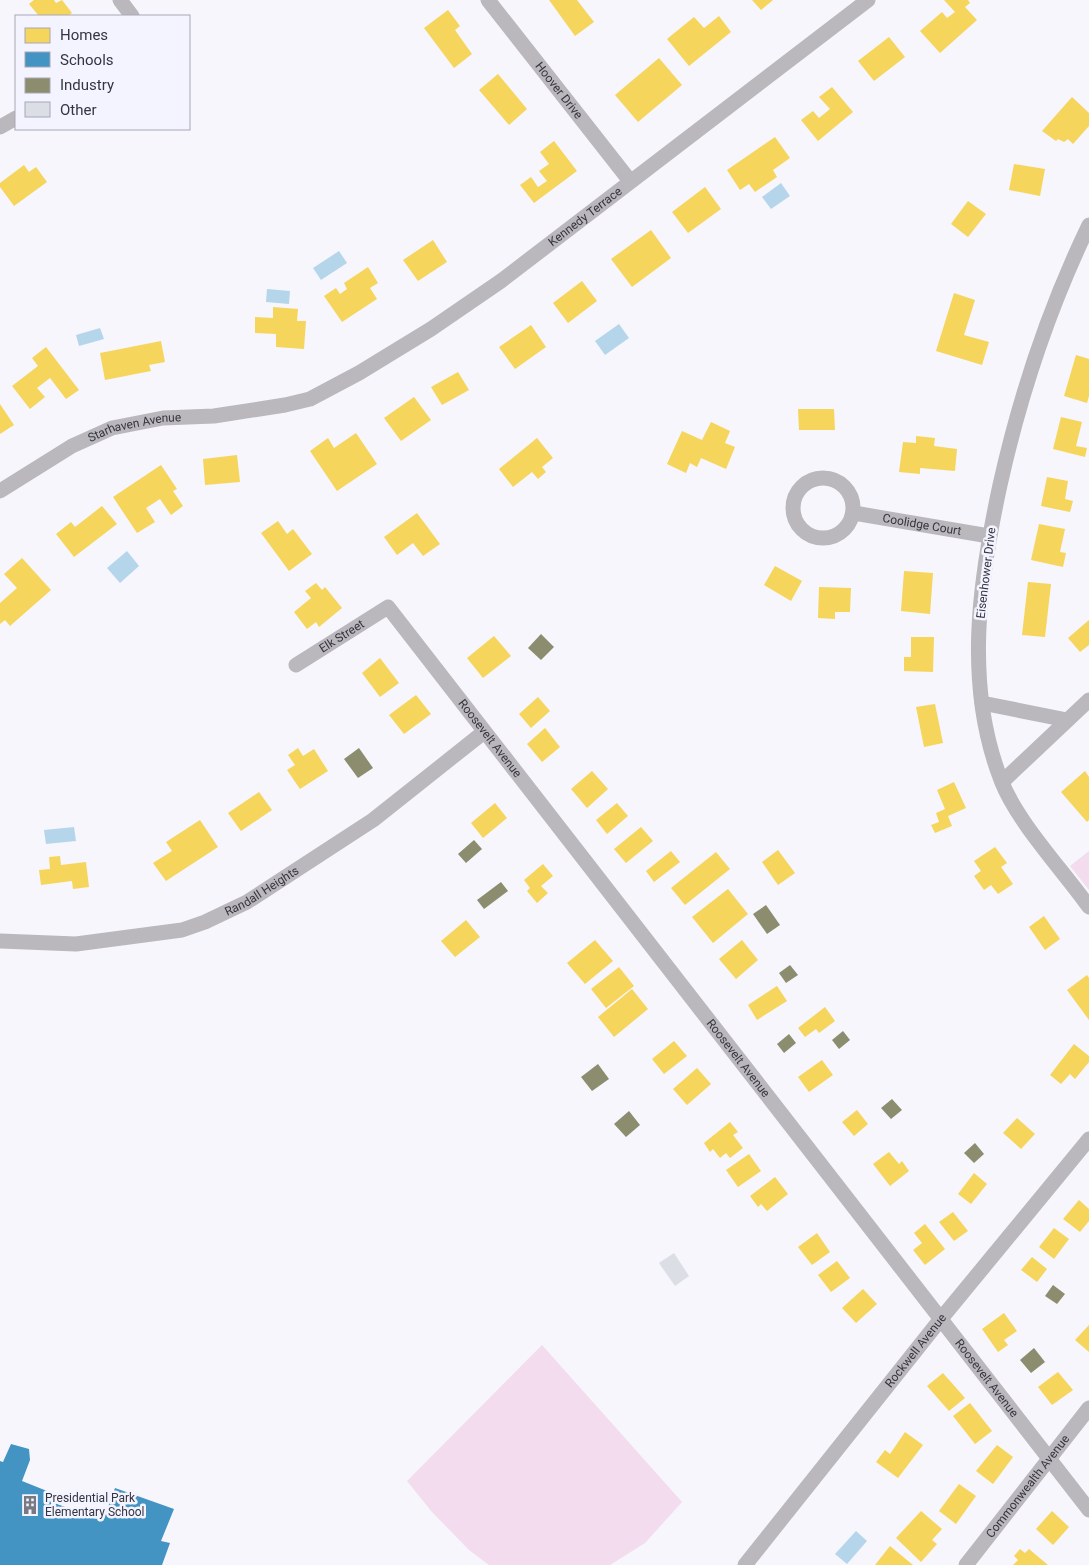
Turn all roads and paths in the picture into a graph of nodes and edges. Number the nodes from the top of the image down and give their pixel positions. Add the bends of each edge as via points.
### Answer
1 (120, 0) edge
2 (488, 0) edge
3 (868, 0) edge
4 (850, 5) edge
5 (131, 15) edge
6 (15, 119) edge
7 (0, 127) edge
8 (630, 181) junction
9 (1089, 225) edge
10 (285, 406) joint
11 (0, 491) edge
12 (854, 513) dead end
13 (989, 536) junction
14 (388, 607) joint
15 (296, 666) dead end
16 (1089, 700) edge
17 (982, 703) junction
18 (1067, 720) junction
19 (484, 732) junction
20 (1002, 782) junction
21 (1089, 907) edge
22 (0, 941) edge
23 (1089, 1140) edge
24 (940, 1320) junction
25 (1089, 1408) edge
26 (1048, 1459) junction
27 (1089, 1510) edge
28 (745, 1565) edge
29 (966, 1565) edge

1 - 5 street
2 - 8 street, Hoover Drive
3 - 4 street, Kennedy Terrace
4 - 8 street, Kennedy Terrace
6 - 7 street
8 - 10 street, Kennedy Terrace via 501,281 431,329 310,399
9 - 13 street, Eisenhower Drive via 1068,268 1029,374
10 - 11 street, Starhaven Avenue via 214,416 163,418 112,428 72,446
12 - 13 street, Coolidge Court
13 - 17 street, Eisenhower Drive via 979,632
14 - 15 street, Elk Street
14 - 19 street, Roosevelt Avenue
16 - 18 street
17 - 18 street
17 - 20 street, Eisenhower Drive via 984,726
18 - 20 street
19 - 22 street, Randall Heights via 373,820 247,902 205,922 182,930 76,944
19 - 24 street, Roosevelt Avenue
20 - 21 street, Eisenhower Drive via 1030,829
23 - 24 street, Rockwell Avenue
24 - 26 street, Roosevelt Avenue
24 - 28 street, Rockwell Avenue
25 - 26 street, Commonwealth Avenue
26 - 27 street, Roosevelt Avenue
26 - 29 street, Commonwealth Avenue

